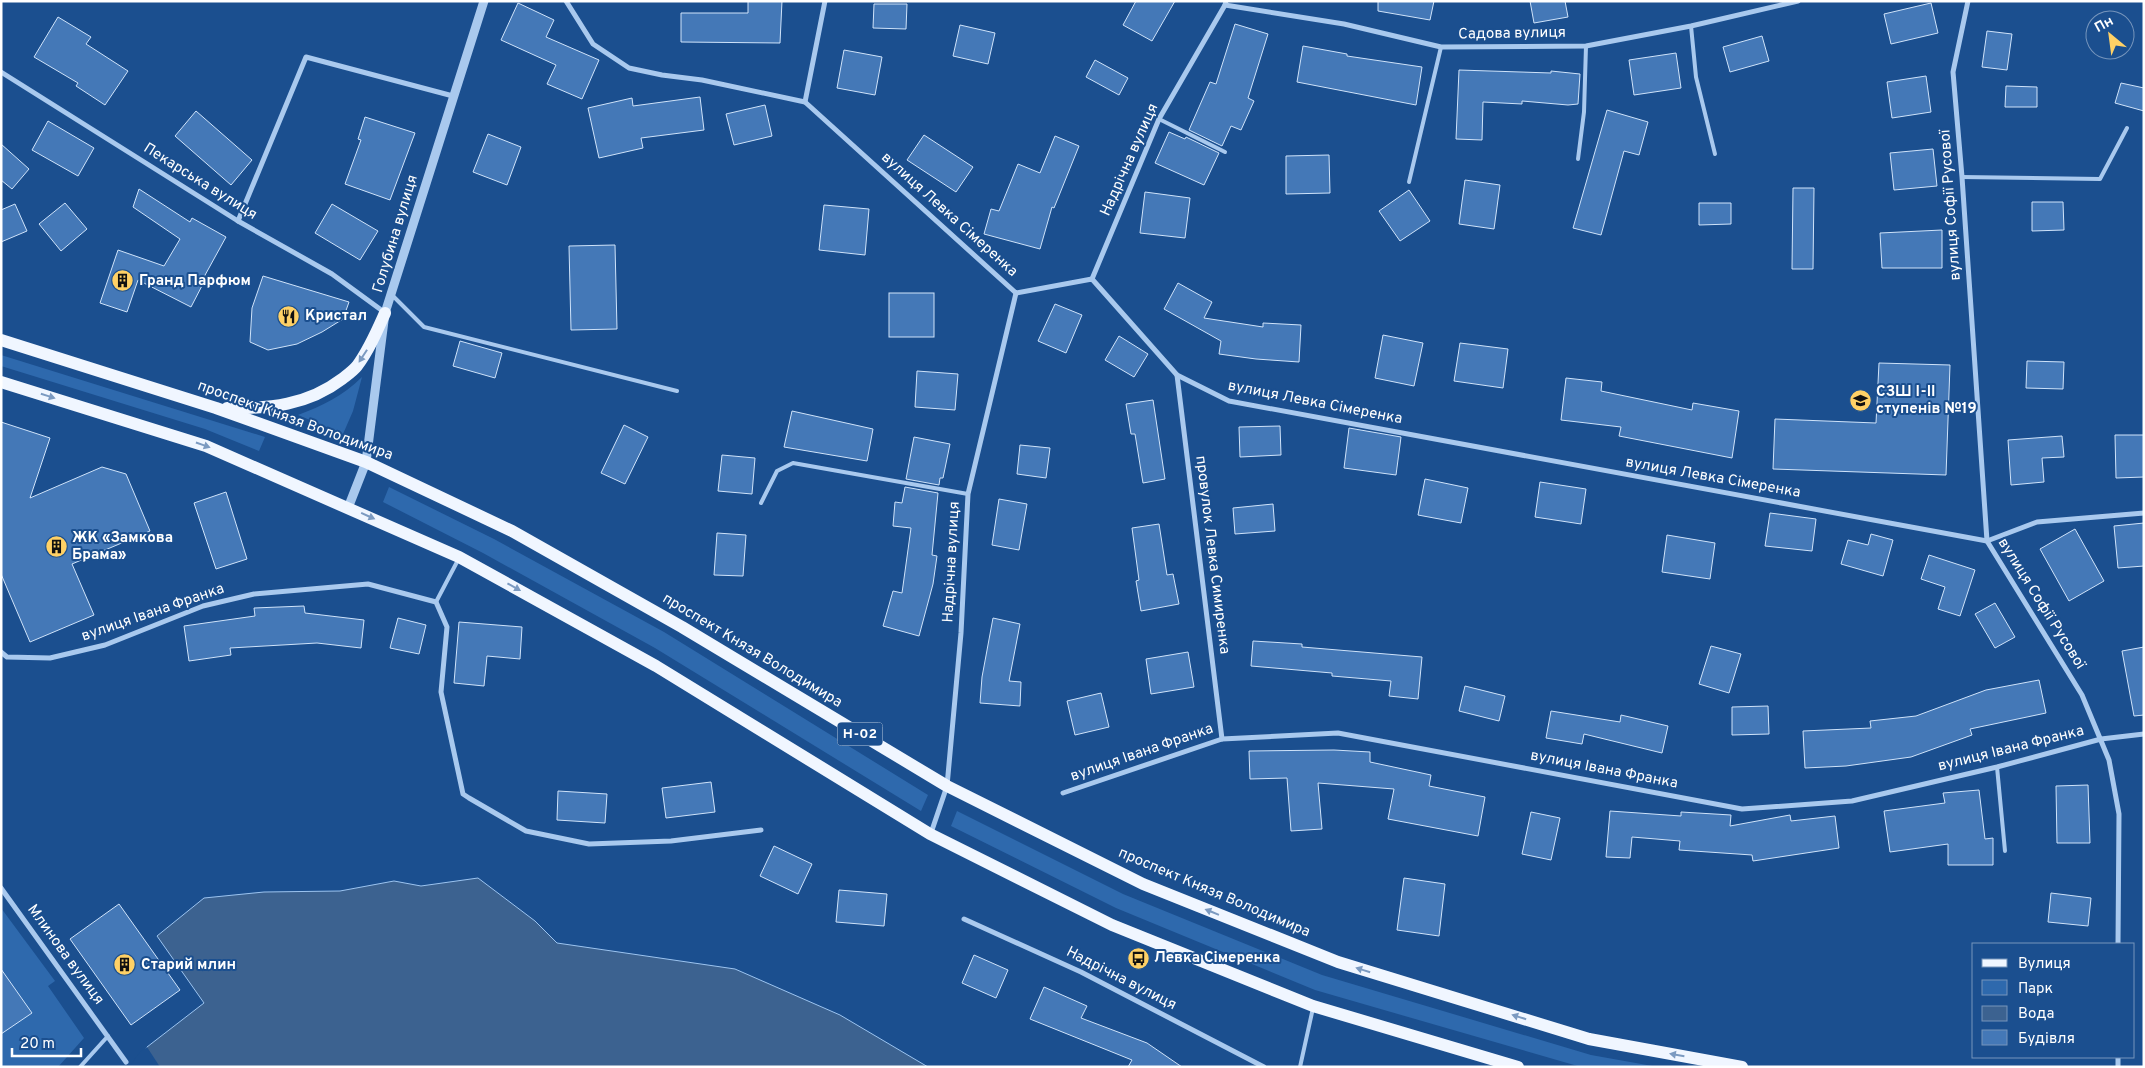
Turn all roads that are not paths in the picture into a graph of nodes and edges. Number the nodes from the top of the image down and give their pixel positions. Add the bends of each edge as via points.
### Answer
1 (484, 1) edge
2 (566, 1) edge
3 (825, 1) edge
4 (1798, 1) edge
5 (1968, 1) edge
6 (1225, 3) edge
7 (1691, 26) junction
8 (1586, 46) junction
9 (1441, 47) junction
10 (1, 72) edge
11 (454, 96) junction
12 (805, 102) junction
13 (1159, 119) junction
14 (2127, 128) dead end
15 (1225, 152) dead end
16 (1715, 154) dead end
17 (1578, 159) dead end
18 (1962, 177) junction
19 (1409, 182) dead end
20 (238, 221) junction
21 (1092, 279) junction
22 (1016, 293) junction
23 (392, 295) junction
24 (385, 313) junction
25 (1, 340) edge
26 (1177, 375) junction
27 (1, 382) edge
28 (677, 391) dead end
29 (216, 408) junction
30 (366, 462) junction
31 (968, 494) junction
32 (761, 503) dead end
33 (348, 508) junction
34 (2144, 513) edge
35 (1987, 541) junction
36 (460, 557) junction
37 (436, 602) junction
38 (1, 652) edge
39 (2144, 734) edge
40 (1222, 739) junction
41 (2101, 739) junction
42 (1997, 767) junction
43 (947, 786) junction
44 (1062, 793) dead end
45 (761, 830) dead end
46 (930, 834) junction
47 (2005, 851) dead end
48 (1, 888) edge
49 (964, 918) dead end
50 (2118, 943) edge
51 (1313, 1006) junction
52 (108, 1036) junction
53 (126, 1062) dead end
54 (80, 1067) edge
55 (1264, 1067) edge
56 (1300, 1067) edge
57 (1518, 1067) edge
58 (1742, 1067) edge

1 - 11 street, Голубина вулиця
2 - 12 street via 593,44 629,68
3 - 12 street
4 - 7 street, Садова вулиця
5 - 18 street, вулиця Софії Русової via 1953,72
6 - 9 street, Садова вулиця via 1344,24
6 - 13 street, Надрічна вулиця
7 - 8 street, Садова вулиця
7 - 16 lane via 1696,77
8 - 9 street, Садова вулиця
8 - 17 lane via 1584,112
9 - 19 lane
10 - 20 street, Пекарська вулиця
11 - 20 street via 306,57
11 - 23 street, Голубина вулиця
12 - 22 street, вулиця Левка Сімеренка
13 - 15 lane
13 - 21 street, Надрічна вулиця
14 - 18 lane via 2100,179
18 - 35 street, вулиця Софії Русової
20 - 24 street, Пекарська вулиця via 332,274
21 - 22 street, вулиця Левка Сімеренка
21 - 26 street, вулиця Левка Сімеренка
22 - 31 street, Надрічна вулиця
23 - 24 street, Голубина вулиця
23 - 28 lane via 424,327
24 -> 29 main road via 356,368 329,389 296,403 257,409
24 - 30 street, Голубина вулиця
25 - 29 main road, проспект Князя Володимира / Н-02
26 - 35 street, вулиця Левка Сімеренка via 1229,401
26 - 40 street, провулок Левка Симиренка
27 -> 33 main road via 206,446
29 - 30 main road, проспект Князя Володимира / Н-02
30 - 33 street, Голубина вулиця
30 - 43 main road, проспект Князя Володимира / Н-02 via 529,541 682,627
31 - 32 lane via 793,463 777,471
31 - 43 street, Надрічна вулиця via 961,633
33 -> 36 main road
34 - 35 street via 2037,522
35 - 41 street, вулиця Софії Русової via 2082,695
36 - 37 lane
36 -> 46 main road via 656,666
37 - 38 street, вулиця Івана Франка via 368,584 254,594 203,606 105,645 50,658 7,657
37 - 45 street via 447,627 441,692 463,794 526,831 589,844 671,842
39 - 41 street, вулиця Івана Франка
40 - 42 street, вулиця Івана Франка via 1338,733 1742,809 1852,800
40 - 44 street, вулиця Івана Франка
41 - 42 street, вулиця Івана Франка
41 - 50 street, вулиця Софії Русової via 2110,760 2119,814
42 - 47 lane
43 - 46 street, Надрічна вулиця
58 -> 43 main road, проспект Князя Володимира / Н-02 via 1589,1039 1338,962 1143,884
46 - 51 main road via 1112,925
48 - 52 street, Млинова вулиця
49 - 55 street, Надрічна вулиця via 1081,972
51 - 56 lane
51 - 57 main road
52 - 53 street, Млинова вулиця
52 - 54 lane

